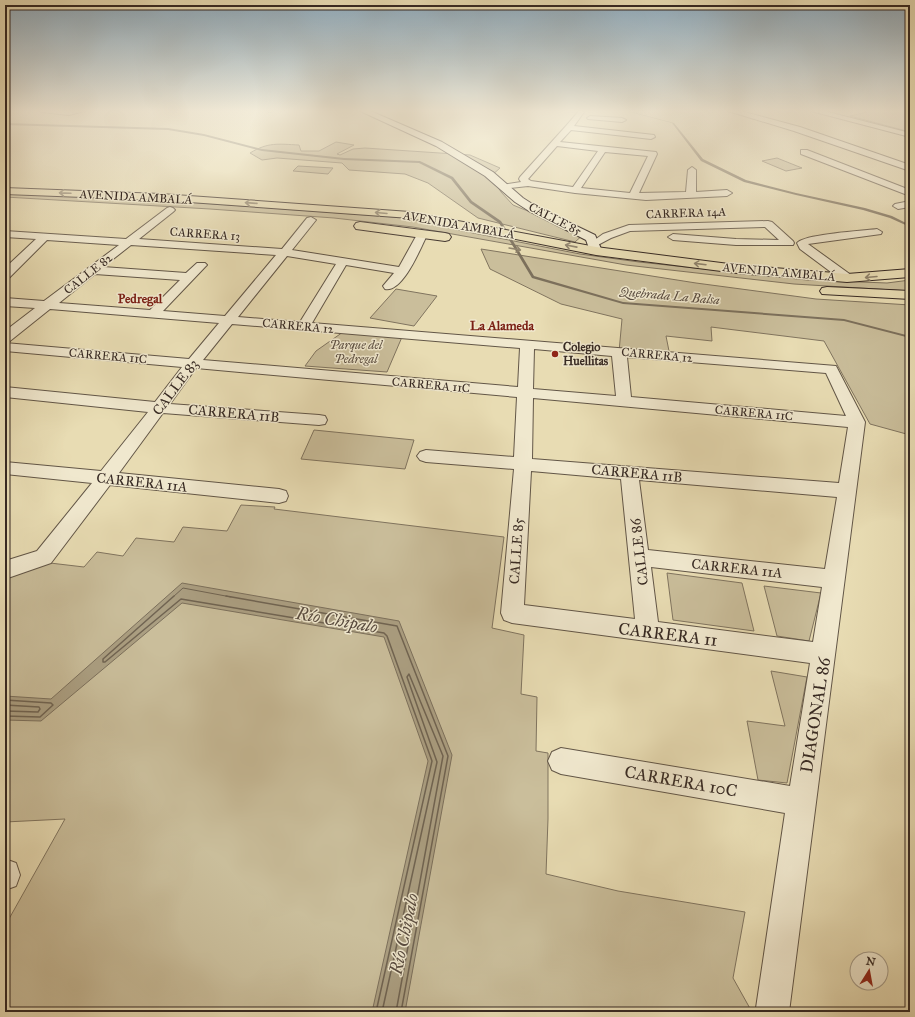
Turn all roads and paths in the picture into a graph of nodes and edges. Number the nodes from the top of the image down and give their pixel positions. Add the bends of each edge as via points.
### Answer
1 (461, 157) edge
2 (544, 157) edge
3 (597, 157) edge
4 (651, 157) edge
5 (818, 157) edge
6 (879, 157) edge
7 (910, 168) edge
8 (692, 170) dead end
9 (903, 176) edge
10 (876, 180) junction
11 (525, 181) junction
12 (502, 185) junction
13 (575, 190) junction
14 (5, 191) edge
15 (727, 193) dead end
16 (910, 193) edge
17 (691, 195) junction
18 (633, 196) junction
19 (5, 200) edge
20 (910, 204) edge
21 (898, 206) dead end
22 (124, 207) dead end
23 (155, 209) dead end
24 (174, 210) joint
25 (295, 219) dead end
26 (318, 221) joint
27 (348, 224) dead end
28 (876, 232) dead end
29 (424, 233) junction
30 (5, 234) edge
31 (611, 234) junction
32 (45, 236) junction
33 (454, 238) dead end
34 (128, 242) junction
35 (595, 247) junction
36 (283, 252) junction
37 (549, 255) dead end
38 (343, 261) junction
39 (202, 265) dead end
40 (5, 269) edge
41 (93, 270) junction
42 (403, 271) junction
43 (910, 273) edge
44 (190, 277) junction
45 (847, 278) junction
46 (389, 286) dead end
47 (775, 286) dead end
48 (813, 290) dead end
49 (910, 296) edge
50 (5, 302) edge
51 (47, 305) junction
52 (153, 314) junction
53 (227, 320) junction
54 (304, 326) junction
55 (5, 338) edge
56 (527, 344) junction
57 (5, 348) edge
58 (619, 352) junction
59 (193, 364) junction
60 (5, 392) edge
61 (525, 393) junction
62 (624, 402) junction
63 (160, 408) junction
64 (319, 420) dead end
65 (857, 422) junction
66 (426, 456) dead end
67 (523, 463) junction
68 (5, 468) edge
69 (629, 472) junction
70 (106, 478) junction
71 (848, 491) junction
72 (279, 496) dead end
73 (639, 557) junction
74 (5, 570) edge
75 (834, 579) junction
76 (512, 613) joint
77 (648, 632) junction
78 (824, 654) junction
79 (562, 761) dead end
80 (801, 802) junction
81 (774, 1008) dead end

1 - 12 street, CALLE 85
2 - 11 street
3 - 13 street
4 - 18 street
5 - 10 street
6 - 7 street
8 - 17 street
9 - 10 street
10 - 16 street
11 - 12 street
11 - 13 street
12 - 35 street, CALLE 85 via 519,200 551,219 586,234
13 - 18 street
35 -> 14 main road, AVENIDA AMBALÁ via 543,241 410,215 161,197
15 - 17 street
17 - 18 street
19 - 22 main road, AVENIDA AMBALÁ
20 - 21 street
23 - 24 main road, AVENIDA AMBALÁ
24 - 34 street, CALLE 82
25 - 26 main road
26 - 36 street, CALLE 83
27 - 29 main road, AVENIDA AMBALÁ
28 - 45 street via 808,240 802,243
29 - 33 main road, AVENIDA AMBALÁ
29 - 42 street
30 - 32 street, CARRERA 13
31 - 31 street, CARRERA 14A via 736,242 789,243 768,224 629,228
31 - 35 street, CARRERA 14A
32 - 34 street, CARRERA 13
32 - 40 street
34 - 36 street, CARRERA 13
34 - 41 street, CALLE 82
45 -> 35 main road, AVENIDA AMBALÁ via 737,269
36 - 38 street, CARRERA 13
36 - 53 street, CALLE 83
37 - 47 main road, AVENIDA AMBALÁ via 633,269
38 - 42 street, CARRERA 13
38 - 54 street
39 - 44 street
41 - 44 street
41 - 51 street, CALLE 82
42 - 46 street
43 -> 45 main road, AVENIDA AMBALÁ
44 - 52 street
48 - 49 main road, AVENIDA AMBALÁ
50 - 51 street, CARRERA 12
51 - 52 street, CARRERA 12
51 - 55 street, CALLE 82
52 - 53 street, CARRERA 12
53 - 54 street, CARRERA 12
53 - 59 street, CALLE 83
54 - 56 street, CARRERA 12
56 - 58 street, CARRERA 12
56 - 61 street, CALLE 85
57 - 59 street, CARRERA 11C
58 - 62 street
58 - 65 street, CARRERA 12 via 831,369
59 - 61 street, CARRERA 11C
59 - 63 street, CALLE 83
60 - 63 street, CARRERA 11B
61 - 62 street, CARRERA 11C
61 - 67 street, CALLE 85
62 - 65 street, CARRERA 11C
63 - 64 street, CARRERA 11B
63 - 70 street, CALLE 83
65 - 71 street, DIAGONAL 86
66 - 67 street, CARRERA 11B
67 - 69 street, CARRERA 11B
67 - 76 street, CALLE 85
68 - 70 street, CARRERA 11A
69 - 71 street, CARRERA 11B
69 - 73 street, CALLE 86
70 - 72 street, CARRERA 11A
70 - 74 street, CALLE 83 via 44,557
71 - 75 street, DIAGONAL 86
73 - 75 street, CARRERA 11A
73 - 77 street, CALLE 86
75 - 78 street, DIAGONAL 86
76 - 77 street, CARRERA 11
77 - 78 street, CARRERA 11
78 - 80 street, DIAGONAL 86
79 - 80 street, CARRERA 10C
80 - 81 street, DIAGONAL 86

